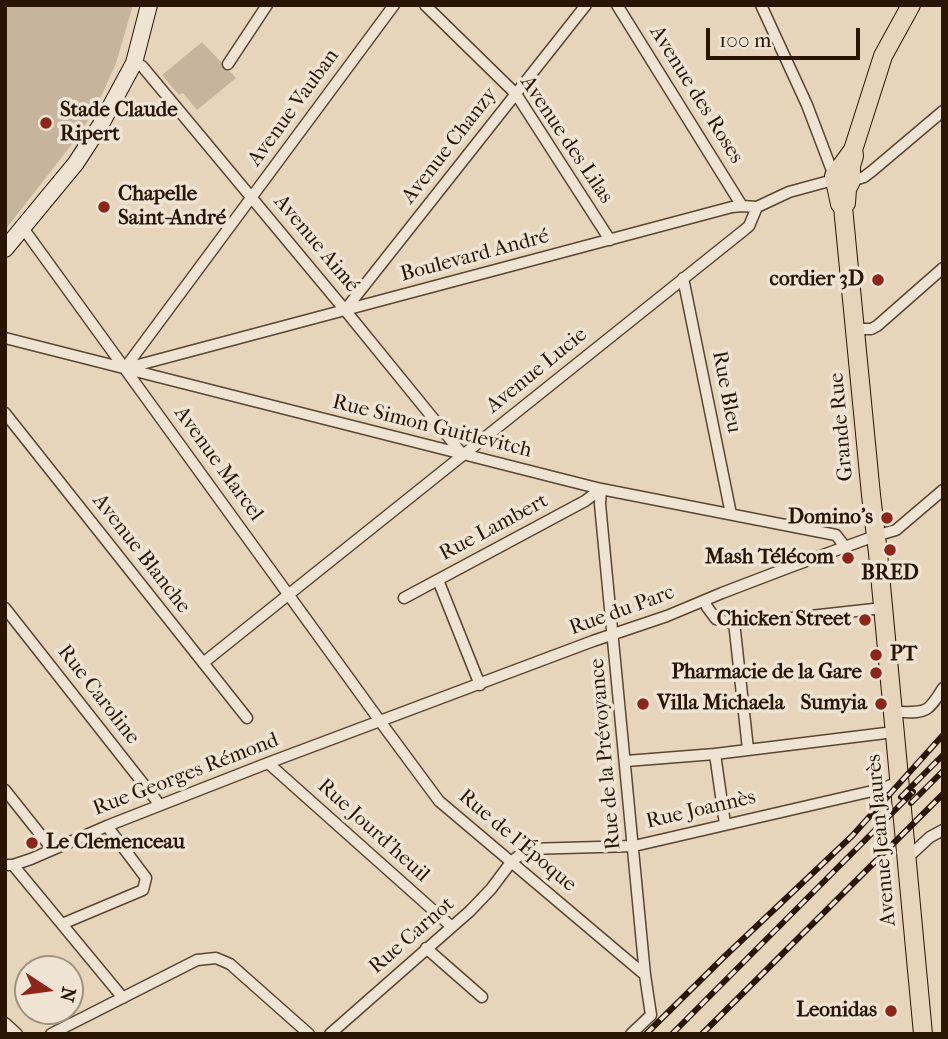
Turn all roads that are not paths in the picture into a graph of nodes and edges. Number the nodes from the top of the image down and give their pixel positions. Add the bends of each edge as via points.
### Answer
1 (149, 5) edge
2 (267, 5) edge
3 (394, 5) edge
4 (425, 5) edge
5 (586, 5) edge
6 (617, 5) edge
7 (761, 5) edge
8 (911, 5) edge
9 (134, 62) junction
10 (228, 64) dead end
11 (516, 94) junction
12 (943, 111) edge
13 (842, 178) junction
14 (253, 198) junction
15 (742, 206) junction
16 (757, 207) junction
17 (23, 228) junction
18 (610, 240) junction
19 (5, 249) edge
20 (943, 268) edge
21 (683, 278) junction
22 (345, 310) junction
23 (855, 329) junction
24 (5, 338) edge
25 (125, 368) junction
26 (5, 413) edge
27 (463, 455) junction
28 (601, 489) junction
29 (943, 490) edge
30 (731, 514) junction
31 (875, 536) junction
32 (846, 548) junction
33 (438, 580) junction
34 (289, 595) junction
35 (404, 598) dead end
36 (705, 601) junction
37 (5, 608) edge
38 (883, 608) junction
39 (734, 622) junction
40 (614, 634) junction
41 (886, 643) joint
42 (202, 663) junction
43 (480, 685) junction
44 (943, 688) edge
45 (892, 712) junction
46 (247, 718) dead end
47 (381, 722) junction
48 (894, 732) junction
49 (748, 749) junction
50 (715, 754) junction
51 (626, 761) junction
52 (268, 763) junction
53 (899, 782) junction
54 (5, 790) edge
55 (160, 805) junction
56 (725, 824) junction
57 (107, 826) junction
58 (943, 830) edge
59 (634, 846) junction
60 (52, 849) junction
61 (906, 859) junction
62 (512, 861) junction
63 (9, 865) edge
64 (62, 925) junction
65 (452, 927) junction
66 (426, 948) junction
67 (645, 975) junction
68 (482, 997) dead end
69 (123, 998) junction
70 (5, 1023) edge
71 (17, 1034) edge
72 (51, 1034) edge
73 (310, 1034) edge
74 (328, 1034) edge
75 (631, 1034) edge
76 (923, 1034) edge

1 - 9 main road
2 - 10 street
3 - 14 street, Avenue Vauban
4 - 11 street, Avenue des Lilas
5 - 11 street, Avenue Chanzy
6 - 15 street, Avenue des Roses
7 - 13 street via 824,152
8 - 13 main road via 883,56
9 - 14 street, Avenue Aimé
9 - 17 main road via 76,163
11 - 18 street, Avenue des Lilas
11 - 22 street, Avenue Chanzy
12 - 13 street, Boulevard André via 864,177
13 - 16 street, Boulevard André via 789,192
13 - 23 main road, Grande Rue via 840,204
14 - 22 street, Avenue Aimé
14 - 25 street, Avenue Vauban
15 - 16 street, Boulevard André
15 - 18 street, Boulevard André
16 - 21 street, Avenue Lucie via 749,226
17 - 19 main road
17 - 25 street, Avenue Marcel
18 - 22 street, Boulevard André
20 - 23 street via 877,326
21 - 27 street, Avenue Lucie
21 - 30 street, Rue Bleu
22 - 25 street, Boulevard André
22 - 27 street, Avenue Aimé
23 - 31 main road, Grande Rue
24 - 25 street, Rue Simon Guitlevitch
25 - 27 street, Rue Simon Guitlevitch
25 - 34 street, Avenue Marcel
26 - 42 street, Avenue Blanche
27 - 28 street, Rue Simon Guitlevitch
27 - 34 street, Avenue Lucie
28 - 30 street, Rue Simon Guitlevitch
28 - 33 street, Rue Lambert
28 - 40 street, Rue de la Prévoyance
29 - 31 street, Rue du Parc via 896,530
30 - 32 street, Rue Simon Guitlevitch via 836,535
31 - 32 street, Rue du Parc
31 - 38 main road, Grande Rue
32 - 36 street, Rue du Parc
33 - 35 street, Rue Lambert
33 - 43 street
34 - 42 street, Avenue Lucie
34 - 47 street, Avenue Marcel
36 - 39 street via 716,619
36 - 40 street, Rue du Parc
37 - 55 street, Rue Caroline
38 - 39 street
38 - 41 main road, Grande Rue
39 - 49 street
40 - 43 street, Rue du Parc
40 - 51 street, Rue de la Prévoyance
41 - 45 main road, Avenue Jean Jaurès
42 - 46 street, Avenue Blanche
43 - 47 street, Rue du Parc
44 - 45 street via 931,707
45 - 48 main road, Avenue Jean Jaurès
47 - 52 street, Rue Georges Rémond
47 - 62 street, Rue de l'Époque via 439,801
48 - 49 street
48 - 53 main road, Avenue Jean Jaurès
49 - 50 street
50 - 51 street
50 - 56 street
51 - 59 street, Rue de la Prévoyance
52 - 55 street, Rue Georges Rémond
52 - 65 street, Rue Jourd'heuil
53 - 56 street, Rue Joannès
53 - 61 main road, Avenue Jean Jaurès
54 - 60 street
55 - 57 street, Rue Georges Rémond
56 - 59 street, Rue Joannès
57 - 60 street, Rue Georges Rémond
57 - 64 street via 146,878 143,890
58 - 61 street
59 - 62 street, Rue Joannès via 528,849
59 - 67 street, Rue de la Prévoyance
60 - 63 street, Rue Georges Rémond
61 - 76 main road, Avenue Jean Jaurès
62 - 65 street, Rue Carnot
62 - 67 street, Rue de l'Époque
63 - 64 street
64 - 69 street
65 - 66 street, Rue Carnot
66 - 68 street
66 - 74 street, Rue Carnot
67 - 75 street, Rue de la Prévoyance via 651,1015
69 - 72 street
69 - 73 street via 197,960 216,958 230,964
70 - 71 street
73 - 74 street via 319,1030

